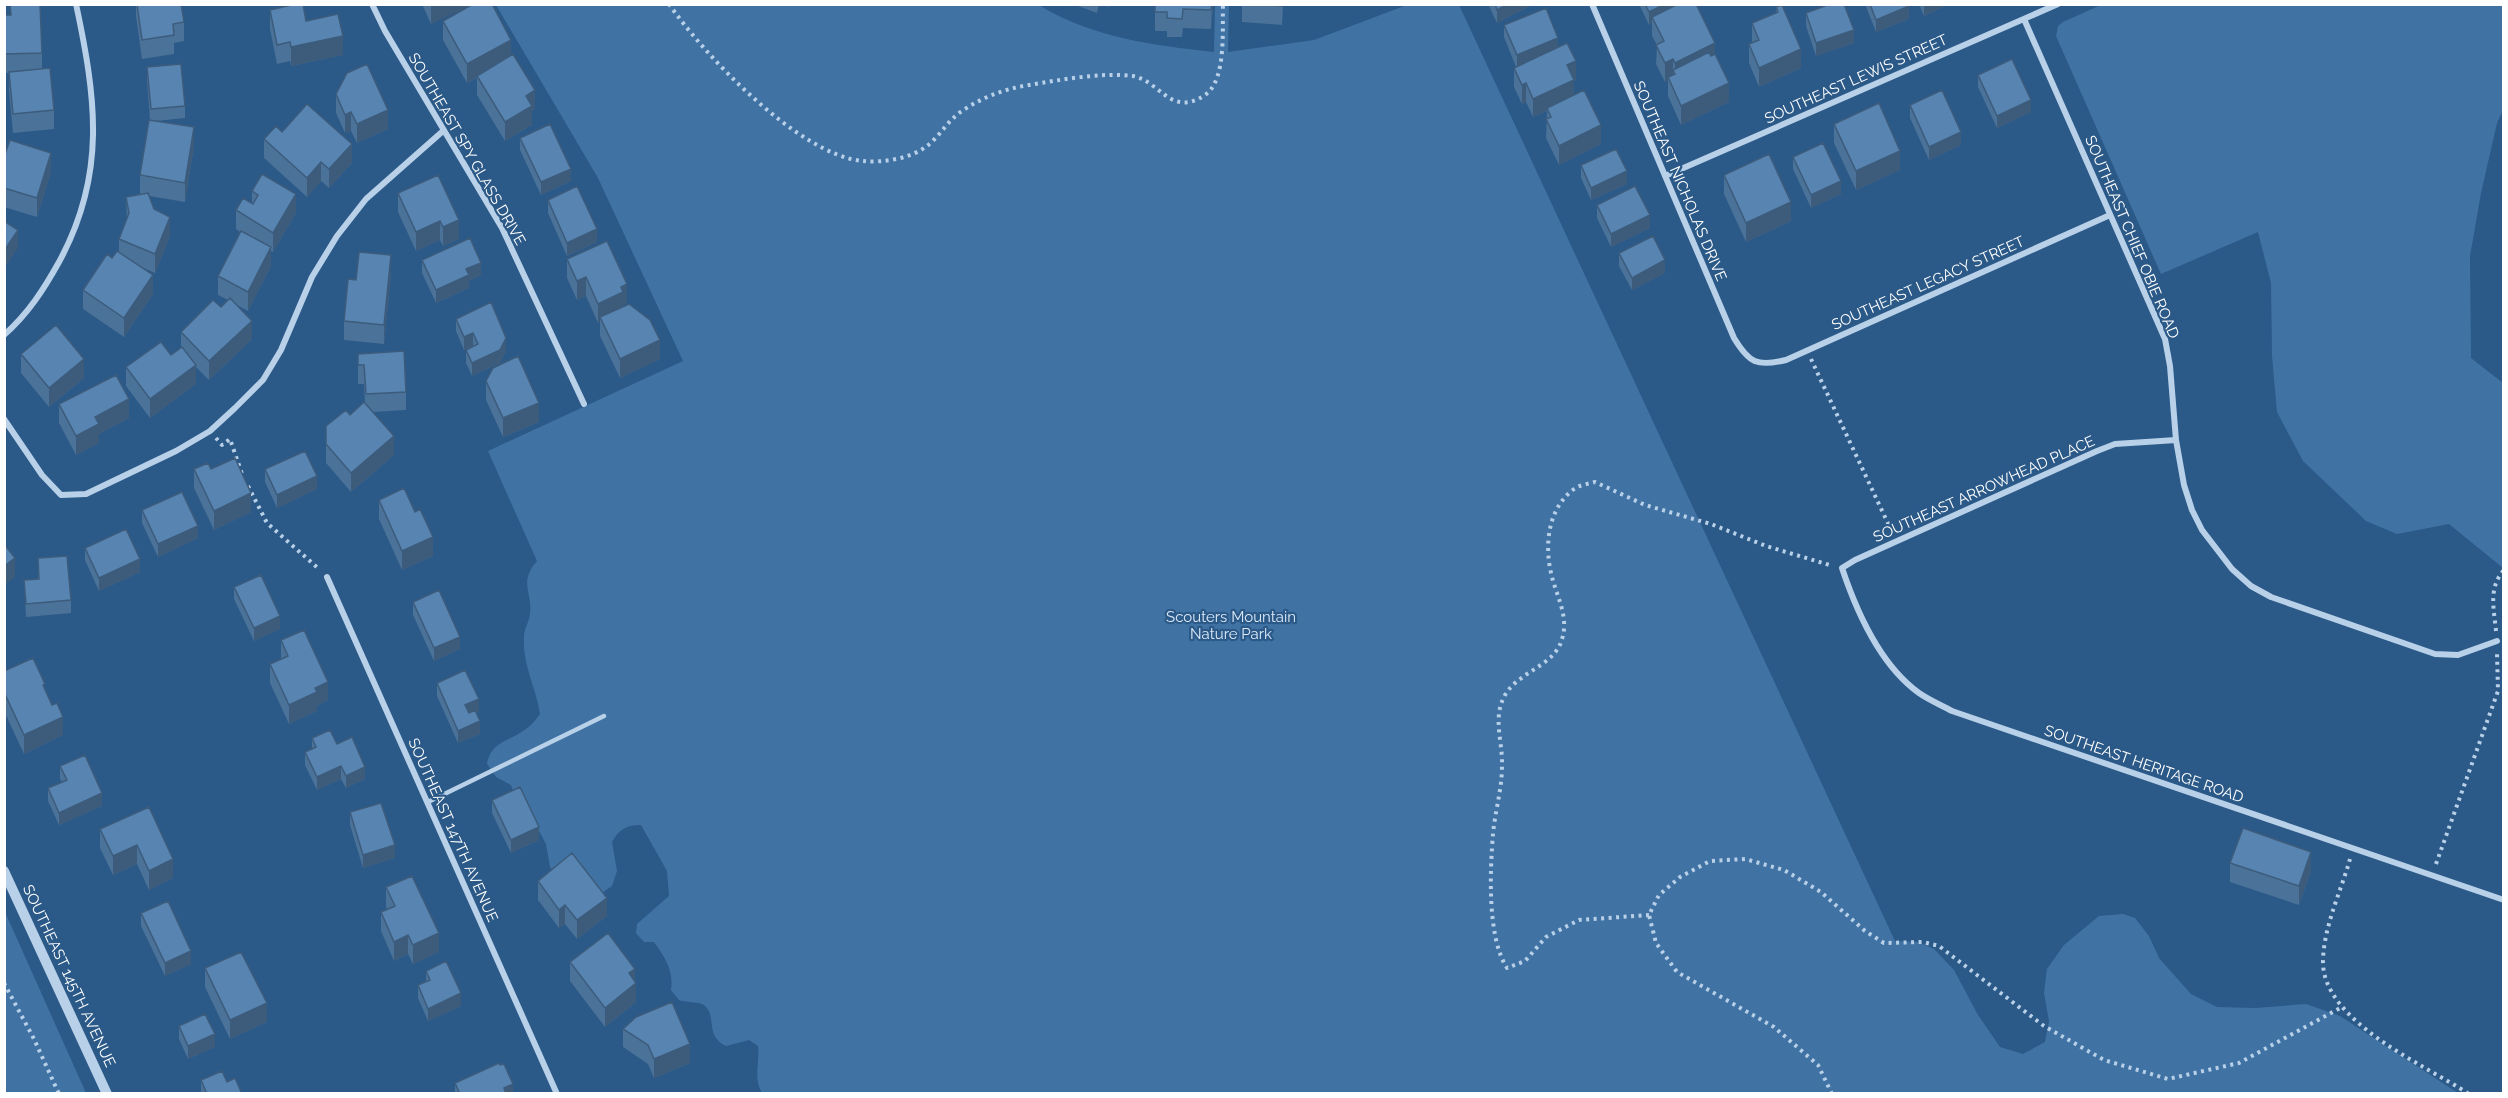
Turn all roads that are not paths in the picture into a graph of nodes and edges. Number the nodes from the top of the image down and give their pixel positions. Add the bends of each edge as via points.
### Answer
1 (76, 4) edge
2 (372, 4) edge
3 (1592, 4) edge
4 (2058, 4) edge
5 (2024, 19) junction
6 (443, 130) junction
7 (1665, 176) junction
8 (2110, 215) junction
9 (4, 335) edge
10 (1753, 363) joint
11 (584, 404) dead end
12 (4, 419) edge
13 (2176, 440) junction
14 (1842, 568) joint
15 (327, 577) road end
16 (2497, 641) road end
17 (604, 716) dead end
18 (428, 802) junction
19 (4, 871) edge
20 (2504, 900) edge
21 (107, 1094) edge
22 (557, 1094) edge

1 - 9 street via 93,90 92,170 81,215 63,255 44,288
2 - 6 street, SOUTHEAST SPY GLASS DRIVE
3 - 7 street, SOUTHEAST NICHOLAS DRIVE
4 - 5 street, SOUTHEAST LEWIS STREET
5 - 7 street, SOUTHEAST LEWIS STREET
5 - 8 street, SOUTHEAST CHIEF OBIE ROAD
6 - 11 street, SOUTHEAST SPY GLASS DRIVE via 502,228
6 - 12 street via 366,200 337,236 312,276 281,350 263,380 210,431 86,494 61,495 42,475
7 - 10 street, SOUTHEAST NICHOLAS DRIVE via 1734,338
8 - 10 street, SOUTHEAST LEGACY STREET via 1807,351 1769,364
8 - 13 street, SOUTHEAST CHIEF OBIE ROAD via 2165,339
13 - 14 street, SOUTHEAST ARROWHEAD PLACE via 2115,444
13 - 16 street, SOUTHEAST CHIEF OBIE ROAD via 2184,485 2202,530 2232,569 2251,586 2271,597 2435,654 2458,655
14 - 20 street, SOUTHEAST HERITAGE ROAD via 1892,668 1919,693 1952,711
15 - 18 street, SOUTHEAST 147TH AVENUE
17 - 18 lane
18 - 22 street, SOUTHEAST 147TH AVENUE
19 - 21 street, SOUTHEAST 145TH AVENUE

